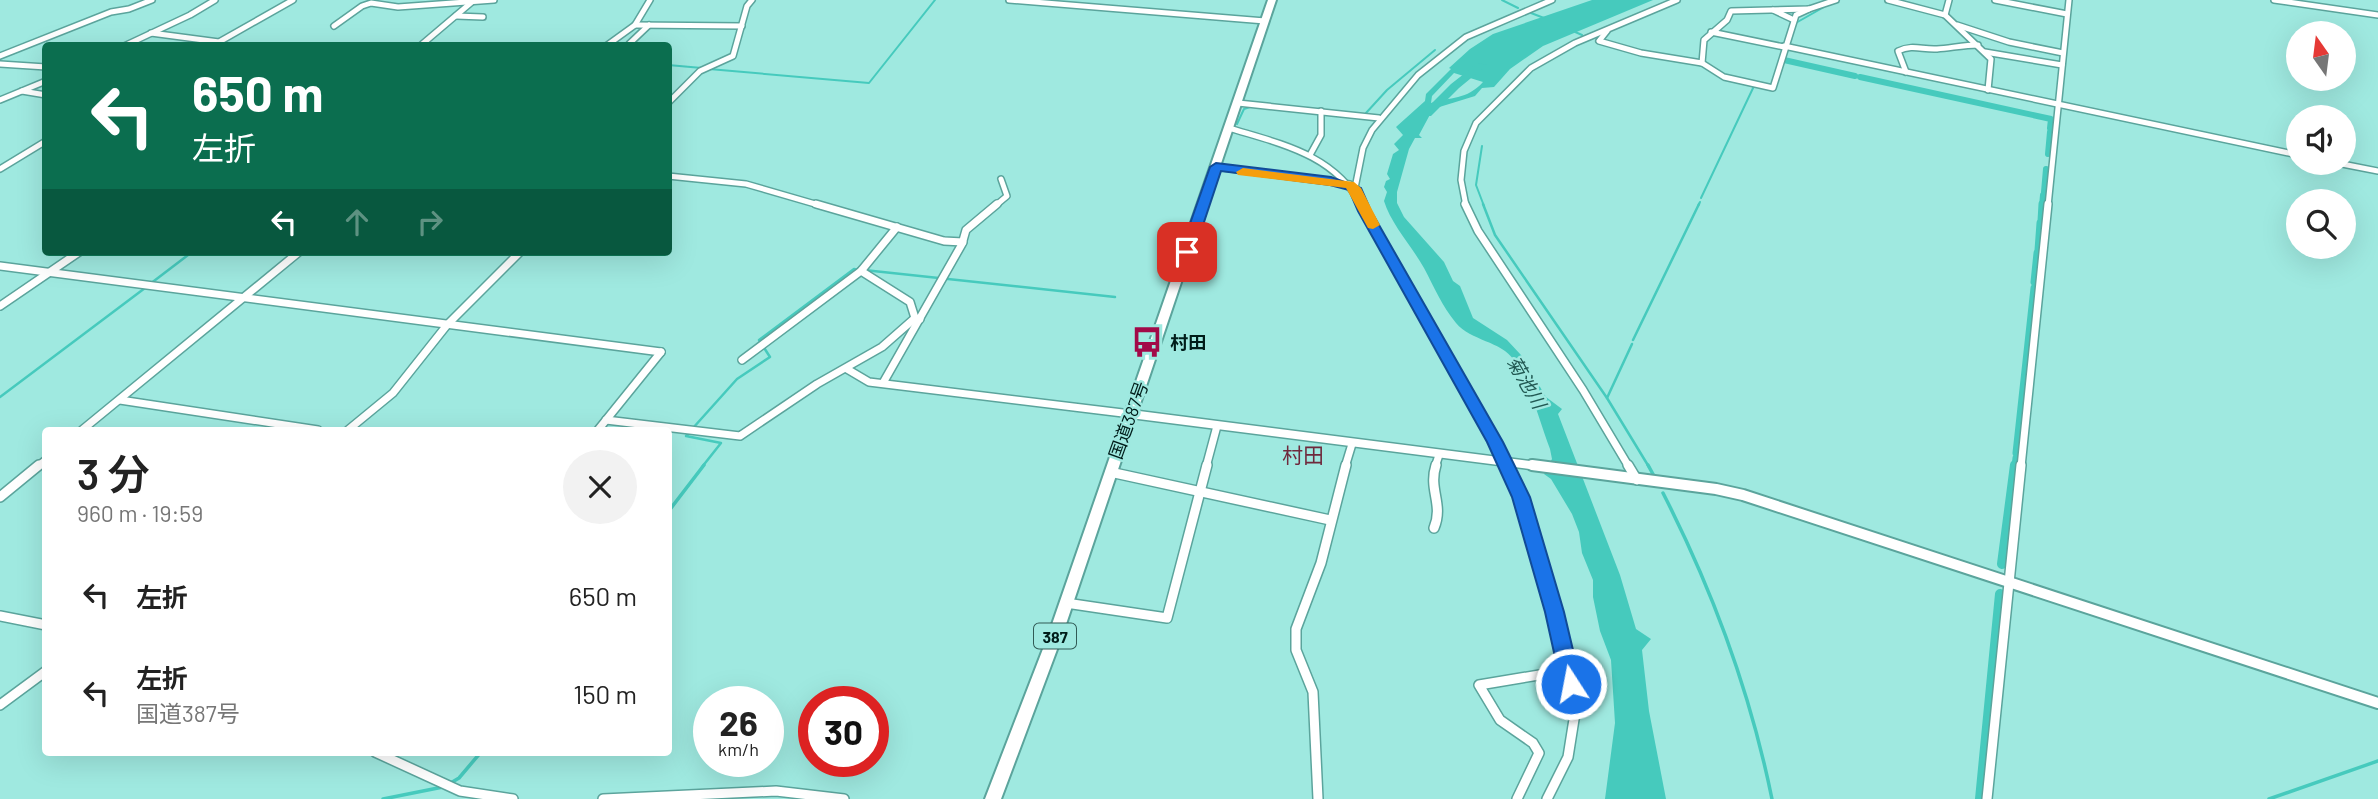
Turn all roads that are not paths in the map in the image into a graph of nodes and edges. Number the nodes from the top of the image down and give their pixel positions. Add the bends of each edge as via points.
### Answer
1 (152, 0) edge
2 (215, 0) edge
3 (293, 0) edge
4 (472, 0) edge
5 (494, 0) edge
6 (650, 0) edge
7 (752, 0) edge
8 (1009, 0) edge
9 (1272, 0) edge
10 (1552, 0) edge
11 (1677, 0) edge
12 (1836, 0) edge
13 (1888, 0) edge
14 (1949, 0) edge
15 (1996, 0) edge
16 (2069, 0) edge
17 (2274, 0) edge
18 (377, 1) edge
19 (1769, 8) junction
20 (1809, 9) junction
21 (2067, 14) junction
22 (1945, 15) junction
23 (2378, 15) edge
24 (455, 16) junction
25 (483, 17) dead end
26 (1794, 20) junction
27 (1265, 21) junction
28 (1956, 24) junction
29 (635, 25) junction
30 (649, 25) junction
31 (334, 26) dead end
32 (742, 26) junction
33 (1613, 26) junction
34 (1710, 32) junction
35 (151, 33) junction
36 (132, 42) edge
37 (219, 42) joint
38 (425, 42) edge
39 (612, 42) edge
40 (631, 42) edge
41 (1784, 46) junction
42 (1978, 46) junction
43 (1984, 51) junction
44 (2063, 53) junction
45 (0, 56) edge
46 (1702, 63) junction
47 (0, 64) edge
48 (2062, 65) junction
49 (42, 67) edge
50 (1906, 72) junction
51 (42, 83) edge
52 (1987, 90) junction
53 (22, 91) junction
54 (42, 94) edge
55 (672, 99) edge
56 (0, 100) edge
57 (1238, 103) junction
58 (2058, 104) junction
59 (1321, 111) junction
60 (1379, 118) junction
61 (1229, 128) junction
62 (42, 143) edge
63 (2286, 152) edge
64 (1310, 155) junction
65 (1216, 167) junction
66 (2356, 167) edge
67 (0, 169) edge
68 (2378, 171) edge
69 (672, 176) edge
70 (1001, 179) dead end
71 (1352, 186) junction
72 (897, 227) junction
73 (963, 242) junction
74 (73, 256) edge
75 (294, 256) edge
76 (516, 256) edge
77 (0, 266) edge
78 (861, 271) junction
79 (50, 272) junction
80 (242, 299) junction
81 (0, 306) edge
82 (918, 318) junction
83 (447, 325) junction
84 (742, 360) dead end
85 (847, 369) junction
86 (883, 383) junction
87 (120, 400) junction
88 (1131, 414) junction
89 (606, 419) junction
90 (1217, 426) junction
91 (86, 427) edge
92 (298, 427) edge
93 (352, 427) edge
94 (600, 427) edge
95 (669, 427) edge
96 (672, 427) edge
97 (1352, 444) junction
98 (1438, 454) junction
99 (42, 463) edge
100 (1504, 463) junction
101 (1110, 471) junction
102 (1637, 480) junction
103 (1199, 492) junction
104 (0, 497) edge
105 (1330, 520) junction
106 (1434, 528) dead end
107 (2011, 582) junction
108 (1065, 603) junction
109 (0, 616) edge
110 (42, 624) edge
111 (1569, 670) junction
112 (42, 674) edge
113 (2378, 704) edge
114 (0, 705) edge
115 (383, 756) edge
116 (513, 799) edge
117 (603, 799) edge
118 (844, 799) edge
119 (993, 799) edge
120 (1318, 799) edge
121 (1517, 799) edge
122 (1547, 799) edge
123 (1987, 799) edge

1 - 45 street
2 - 35 street
3 - 37 street
4 - 5 street
4 - 18 street via 398,7
4 - 24 street
6 - 29 street
7 - 32 street
8 - 27 street
9 - 27 highway, 国道387号 / 387
10 - 60 street via 1455,44
11 - 33 street
12 - 20 street
13 - 22 street
14 - 22 street
15 - 21 street
16 - 21 street
17 - 23 street
18 - 31 street
19 - 20 street
19 - 26 street
19 - 34 street via 1731,11 1731,16
20 - 26 street
21 - 44 street
22 - 28 street
24 - 25 street
24 - 38 street
26 - 41 street
27 - 57 highway, 国道387号 / 387
28 - 42 street
28 - 44 street
29 - 30 street
29 - 39 street
30 - 32 street
30 - 40 street
32 - 55 street via 733,56 700,71
33 - 46 street via 1600,41
33 - 102 street via 1542,60 1489,108 1476,122 1464,151 1461,180 1463,201 1478,231
34 - 41 street
34 - 46 street via 1703,41
35 - 36 street
35 - 37 street
41 - 46 street via 1773,88 1736,80
41 - 50 street
42 - 43 street
42 - 50 street via 1902,48 1898,51
43 - 48 street
43 - 52 street via 1991,59
44 - 48 street
47 - 49 street
48 - 58 street
50 - 52 street
51 - 53 street
52 - 58 street
53 - 54 street
53 - 56 street
57 - 59 street
57 - 61 highway, 国道387号 / 387
58 - 63 street
58 - 107 street
59 - 60 street
59 - 64 street via 1321,135
60 - 71 street via 1360,152
61 - 64 street
61 - 65 highway, 国道387号 / 387
62 - 67 street
64 - 71 street via 1336,169
65 - 71 street
65 - 88 highway, 国道387号 / 387
66 - 68 street
69 - 72 street via 746,184
70 - 73 street via 1007,196 966,230
71 - 100 street
72 - 73 street
72 - 78 street
73 - 82 street
74 - 79 street
75 - 80 street
76 - 83 street
77 - 79 street
78 - 82 street via 910,302
78 - 84 street
79 - 80 street
79 - 81 street
80 - 83 street
80 - 87 street
82 - 85 street
82 - 86 street
83 - 89 street via 661,352
83 - 93 street via 393,393
85 - 86 street via 869,382
85 - 96 street via 740,436
86 - 88 street
87 - 91 street
87 - 92 street
88 - 90 street
88 - 101 highway, 国道387号 / 387
89 - 94 street
89 - 95 street
90 - 97 street
90 - 103 street
97 - 98 street
97 - 105 street
98 - 100 street
98 - 106 street via 1431,480 1440,514
99 - 104 street
100 - 102 street
100 - 111 street via 1528,517
101 - 103 street
101 - 108 highway, 国道387号 / 387
102 - 107 street via 1754,498
103 - 105 street
103 - 108 street via 1167,618
105 - 120 street via 1321,563 1296,629 1296,650 1313,692
107 - 113 street
107 - 123 street
108 - 119 highway, 国道387号 / 387
109 - 110 street
111 - 121 street via 1479,685 1500,720 1539,752
111 - 122 street via 1575,713 1572,741 1563,771
112 - 114 street
115 - 116 street via 460,791
117 - 118 street via 776,790

